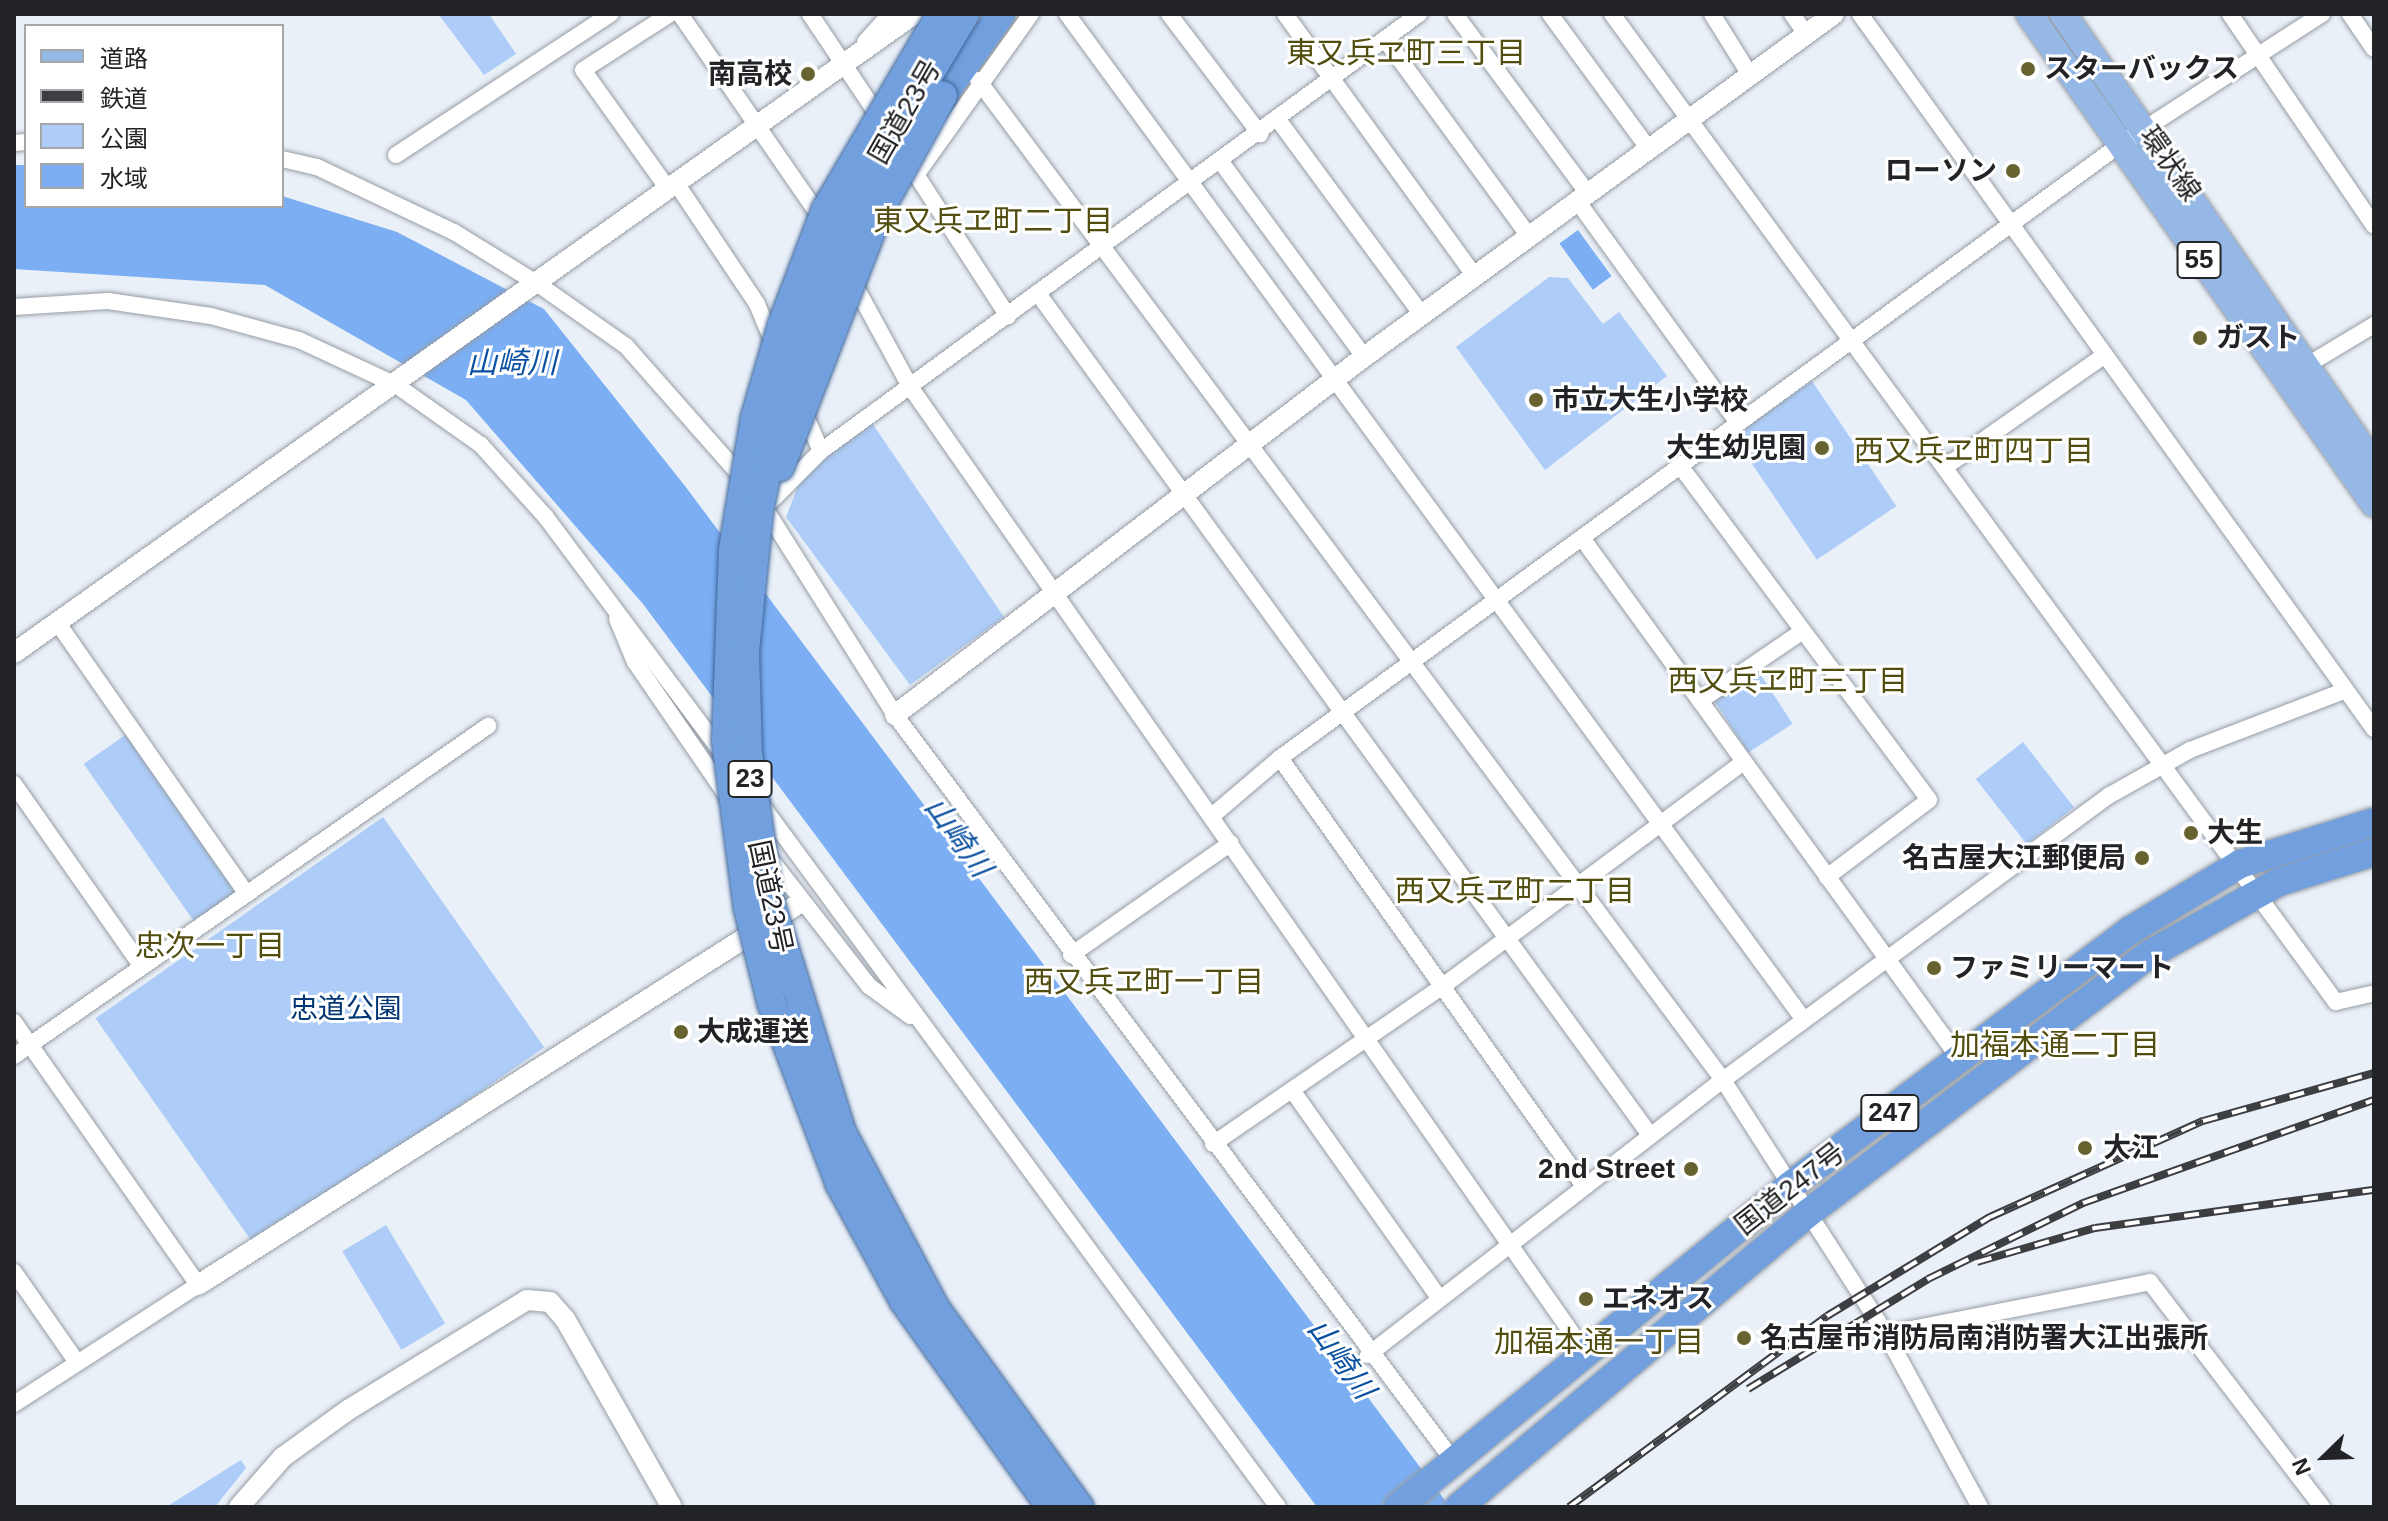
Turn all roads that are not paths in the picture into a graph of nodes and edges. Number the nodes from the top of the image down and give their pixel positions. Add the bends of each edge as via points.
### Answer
1 (611, 14) edge
2 (670, 14) edge
3 (680, 14) edge
4 (810, 14) edge
5 (890, 14) edge
6 (965, 14) edge
7 (1001, 14) edge
8 (1031, 14) edge
9 (1067, 14) edge
10 (1169, 14) edge
11 (1285, 14) edge
12 (1419, 14) edge
13 (1455, 14) edge
14 (1550, 14) edge
15 (1612, 14) edge
16 (1712, 14) edge
17 (1792, 14) edge
18 (1834, 14) edge
19 (1860, 14) edge
20 (2029, 14) edge
21 (2063, 14) edge
22 (2230, 14) edge
23 (2322, 14) edge
24 (2350, 14) edge
25 (930, 18) edge
26 (1806, 34) junction
27 (1387, 42) junction
28 (862, 46) junction
29 (2374, 49) edge
30 (2258, 55) junction
31 (843, 60) junction
32 (1750, 75) junction
33 (1335, 77) junction
34 (978, 80) junction
35 (1279, 121) junction
36 (1689, 121) junction
37 (759, 125) junction
38 (2142, 132) junction
39 (1260, 134) junction
40 (2118, 146) junction
41 (1648, 148) junction
42 (396, 155) dead end
43 (284, 159) edge
44 (1221, 162) junction
45 (916, 175) junction
46 (1191, 184) junction
47 (672, 186) junction
48 (1583, 198) junction
49 (2011, 225) junction
50 (2374, 226) edge
51 (1529, 236) junction
52 (1105, 246) junction
53 (1475, 276) junction
54 (533, 286) junction
55 (1039, 295) junction
56 (14, 307) edge
57 (1008, 316) junction
58 (1423, 316) junction
59 (2374, 325) edge
60 (1851, 340) junction
61 (1364, 357) junction
62 (2102, 357) junction
63 (2304, 367) junction
64 (1334, 380) junction
65 (400, 383) junction
66 (911, 388) junction
67 (1737, 422) junction
68 (2365, 437) edge
69 (1255, 444) junction
70 (821, 451) junction
71 (2374, 465) edge
72 (1681, 467) junction
73 (1945, 467) junction
74 (1186, 497) junction
75 (2374, 504) edge
76 (762, 509) junction
77 (1582, 538) junction
78 (1054, 594) junction
79 (609, 598) junction
80 (1495, 601) junction
81 (57, 622) junction
82 (1800, 633) junction
83 (14, 653) edge
84 (1414, 660) junction
85 (2344, 691) junction
86 (1700, 701) junction
87 (1343, 712) junction
88 (895, 715) junction
89 (488, 726) dead end
90 (2374, 729) edge
91 (1280, 758) junction
92 (1744, 762) junction
93 (2163, 765) junction
94 (14, 784) edge
95 (1212, 816) junction
96 (2374, 822) edge
97 (1660, 826) junction
98 (1231, 843) junction
99 (2374, 852) edge
100 (2240, 864) junction
101 (1827, 877) junction
102 (1574, 884) junction
103 (2258, 893) junction
104 (247, 894) junction
105 (800, 903) junction
106 (1503, 942) junction
107 (1071, 955) junction
108 (1888, 957) junction
109 (142, 967) junction
110 (1443, 986) junction
111 (2374, 993) edge
112 (1804, 1020) junction
113 (14, 1022) edge
114 (924, 1026) junction
115 (1366, 1039) junction
116 (30, 1045) junction
117 (14, 1056) edge
118 (1959, 1058) junction
119 (1723, 1080) junction
120 (1292, 1090) junction
121 (1650, 1135) junction
122 (1213, 1144) junction
123 (1791, 1185) junction
124 (1584, 1186) junction
125 (1807, 1214) junction
126 (1512, 1243) junction
127 (14, 1272) edge
128 (198, 1285) junction
129 (1439, 1298) junction
130 (1886, 1334) junction
131 (1368, 1355) junction
132 (1587, 1355) junction
133 (76, 1361) junction
134 (14, 1404) edge
135 (1450, 1466) junction
136 (1473, 1502) edge
137 (239, 1507) edge
138 (672, 1507) edge
139 (1051, 1507) edge
140 (1079, 1507) edge
141 (1278, 1507) edge
142 (1398, 1507) edge
143 (1980, 1507) edge
144 (2322, 1507) edge

1 - 42 street
2 - 47 street via 583,70
3 - 37 street
4 - 31 street
5 - 28 street
6 - 76 highway, 国道23号 / 23, bridge via 916,86 856,197 782,399
7 - 76 highway, bridge via 943,95 879,211
8 - 34 street
9 - 46 street
10 - 39 street
11 - 33 street
12 - 27 street
13 - 48 street
14 - 41 street
15 - 36 street
16 - 32 street
17 - 26 street
18 - 26 street
19 - 49 street
20 - 40 main road, 環状線 / 55
21 - 38 main road, 環状線 / 55
22 - 30 street
23 - 30 street
24 - 29 street
25 - 28 street
25 - 139 highway, 国道23号 / 23, bridge via 826,209 755,418 733,550 726,741 748,908 772,1004 840,1184 904,1301
26 - 32 street
27 - 33 street
27 - 51 street
28 - 31 street
30 - 38 street
30 - 50 street
31 - 37 street
31 - 45 street
32 - 36 street
33 - 35 street
33 - 53 street
34 - 45 street
34 - 52 street
35 - 39 street
35 - 58 street
36 - 41 street
36 - 60 street
37 - 47 street
37 - 66 street via 809,197
38 - 40 street
38 - 63 main road, 環状線 / 55
39 - 44 street
40 - 49 street
40 - 75 main road, 環状線 / 55
41 - 48 street
43 - 54 street via 317,167 454,232
44 - 46 street
44 - 61 street
45 - 57 street
46 - 52 street
46 - 64 street
47 - 54 street
47 - 70 street via 757,304
48 - 51 street
48 - 67 street
49 - 60 street
49 - 62 street
51 - 53 street
52 - 55 street
52 - 69 street
53 - 58 street
54 - 65 street
54 - 76 street via 626,346
55 - 57 street
55 - 74 street
56 - 65 street via 108,301 211,316 299,340
57 - 66 street
58 - 61 street
59 - 63 street
60 - 67 street
60 - 73 street
61 - 64 street
62 - 73 street
62 - 85 street
63 - 68 main road, 環状線 / 55
64 - 69 street
64 - 80 street
65 - 79 street via 481,445
65 - 81 street
66 - 70 street
66 - 78 street
67 - 72 street
68 - 71 main road, 環状線 / 55
69 - 74 street
69 - 84 street
70 - 76 street
72 - 77 street
72 - 82 street
73 - 93 street
74 - 78 street
74 - 87 street
76 - 88 street via 797,550
76 - 140 highway, 国道23号 / 23, bridge via 745,652 754,821 818,1072 885,1225 928,1296
77 - 80 street
77 - 86 street
78 - 88 street
78 - 95 street
79 - 105 street via 635,662
79 - 114 street
80 - 84 street
80 - 97 street
81 - 83 street
81 - 104 street
82 - 86 street
82 - 101 street via 1929,800
84 - 87 street
84 - 102 street
85 - 90 street
85 - 93 street
86 - 92 street
87 - 91 street
87 - 106 street
88 - 107 street
89 - 104 street
91 - 95 street
91 - 110 street
92 - 97 street
92 - 101 street
93 - 100 street
93 - 108 street via 2110,795
94 - 109 street
95 - 98 street
96 - 100 highway, 国道247号 / 247
97 - 102 street
97 - 112 street
98 - 107 street
98 - 115 street
99 - 103 highway, 国道247号 / 247
100 - 103 street
100 - 118 highway, 国道247号 / 247 via 2131,930
101 - 108 street
102 - 106 street
102 - 119 street
103 - 111 street via 2336,1002
103 - 125 highway, 国道247号 / 247 via 2150,954
104 - 109 street
105 - 114 street via 869,986
105 - 128 street
106 - 110 street
106 - 121 street
107 - 122 street
108 - 112 street
108 - 118 street
109 - 116 street
110 - 115 street
110 - 124 street
112 - 119 street
113 - 116 street
114 - 141 street
115 - 120 street
115 - 126 street
116 - 117 street
116 - 128 street
118 - 123 highway, 国道247号 / 247
119 - 121 street
119 - 123 street
120 - 122 street
120 - 129 street
121 - 124 street
122 - 131 street
123 - 125 street
123 - 132 highway, 国道247号 / 247
124 - 126 street
125 - 130 street
125 - 136 highway, 国道247号 / 247
126 - 129 street
126 - 132 street
127 - 133 street
128 - 133 street
129 - 131 street
130 - 143 street
130 - 144 street via 2150,1282
131 - 135 street
132 - 135 highway, 国道247号 / 247
133 - 134 street
135 - 142 highway, 国道247号 / 247
137 - 138 street via 283,1457 527,1300 550,1302 565,1319

